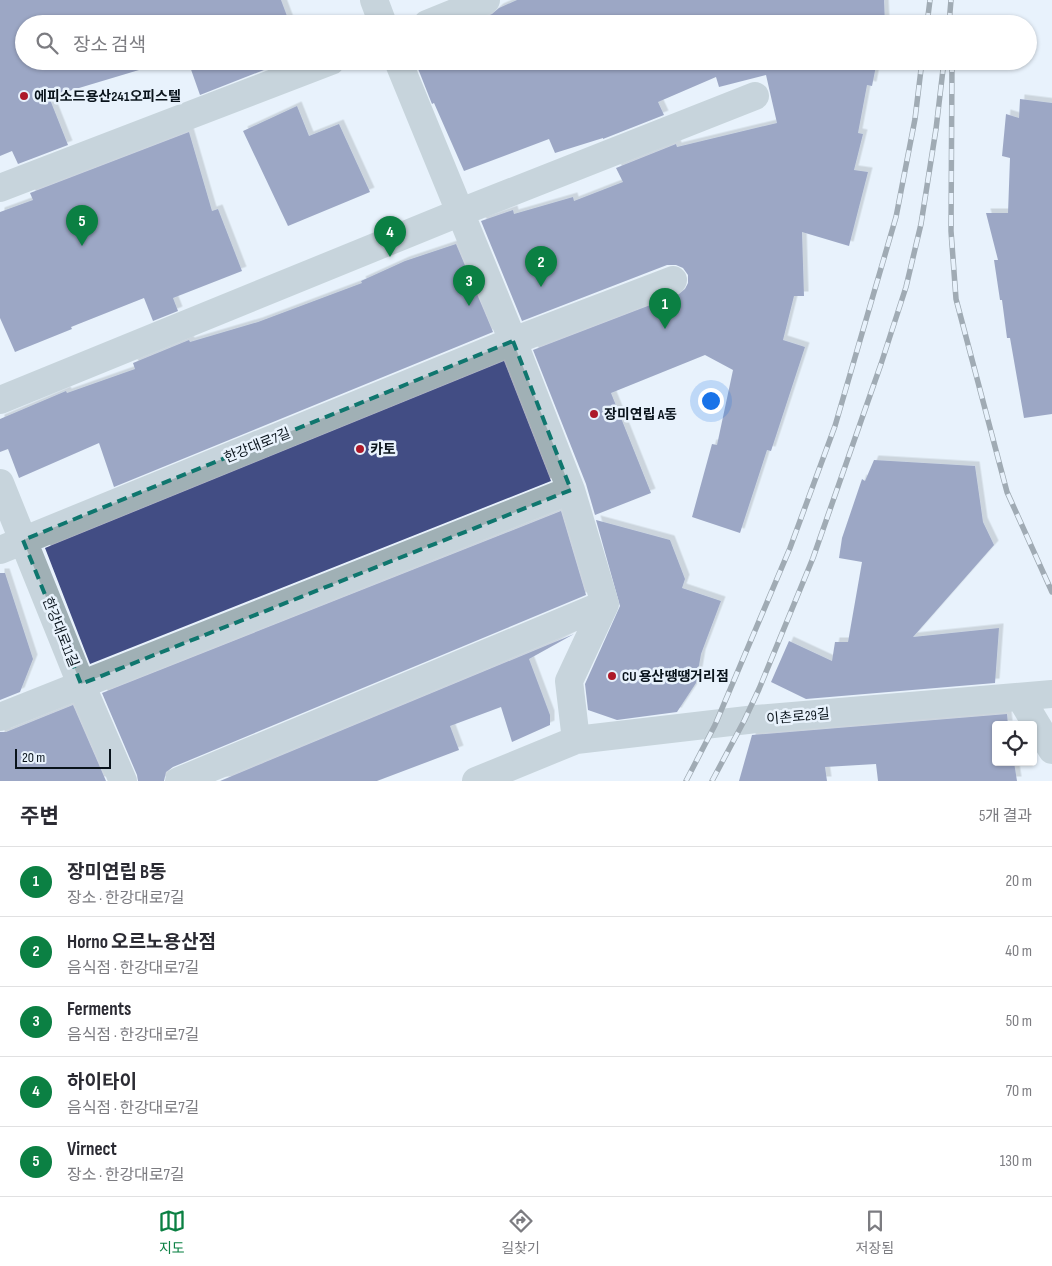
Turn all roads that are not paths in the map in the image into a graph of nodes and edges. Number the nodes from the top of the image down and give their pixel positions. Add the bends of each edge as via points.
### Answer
1 (374, 0) edge
2 (486, 0) edge
3 (380, 15) edge
4 (449, 15) edge
5 (308, 70) edge
6 (402, 70) edge
7 (755, 96) dead end
8 (0, 188) edge
9 (460, 212) junction
10 (674, 280) dead end
11 (513, 341) junction
12 (0, 400) edge
13 (0, 483) edge
14 (571, 490) junction
15 (12, 545) edge
16 (605, 604) junction
17 (81, 684) junction
18 (1052, 694) edge
19 (1020, 697) junction
20 (0, 717) edge
21 (576, 740) junction
22 (1052, 750) edge
23 (123, 781) edge
24 (179, 781) edge
25 (476, 781) edge

1 - 3 street
2 - 4 street
5 - 8 street
6 - 9 street
7 - 9 street
9 - 11 street
9 - 12 street
10 - 11 street, 한강대로7길
11 - 14 street
11 - 15 street, 한강대로7길
13 - 15 street, 한강대로11길
14 - 16 street
14 - 17 street
15 - 17 street, 한강대로11길
16 - 21 street via 569,681
16 - 24 street
17 - 20 street
17 - 23 street, 한강대로11길
18 - 19 street, 이촌로29길
19 - 21 street, 이촌로29길 via 756,719
19 - 22 street
21 - 25 street, 이촌로29길

